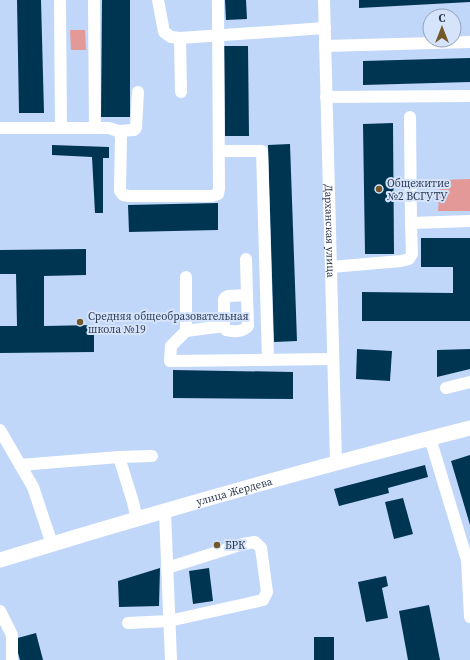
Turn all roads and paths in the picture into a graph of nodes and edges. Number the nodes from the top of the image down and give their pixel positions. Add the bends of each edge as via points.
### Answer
1 (60, 0) edge
2 (94, 0) edge
3 (158, 0) edge
4 (218, 0) edge
5 (324, 0) edge
6 (325, 28) junction
7 (219, 35) junction
8 (180, 38) junction
9 (470, 42) edge
10 (325, 46) junction
11 (138, 92) dead end
12 (182, 92) dead end
13 (470, 96) edge
14 (326, 97) junction
15 (410, 116) dead end
16 (0, 128) edge
17 (62, 128) junction
18 (94, 128) junction
19 (118, 131) junction
20 (219, 151) junction
21 (470, 221) edge
22 (411, 223) junction
23 (246, 259) dead end
24 (331, 266) junction
25 (186, 276) dead end
26 (247, 295) junction
27 (224, 326) junction
28 (186, 331) junction
29 (333, 359) junction
30 (268, 360) junction
31 (470, 382) edge
32 (446, 388) dead end
33 (470, 428) edge
34 (0, 430) edge
35 (430, 438) junction
36 (152, 456) dead end
37 (119, 457) junction
38 (336, 463) junction
39 (20, 465) junction
40 (165, 512) junction
41 (137, 520) junction
42 (52, 544) junction
43 (0, 560) edge
44 (167, 568) junction
45 (0, 611) edge
46 (470, 617) edge
47 (169, 621) junction
48 (128, 623) dead end
49 (12, 660) edge
50 (171, 660) edge

1 - 17 street
2 - 18 street
3 - 8 street via 164,32 171,37
4 - 7 street
5 - 6 street, Дарханская улица
6 - 7 street
6 - 10 street, Дарханская улица
7 - 8 street
7 - 20 street
8 - 12 street
9 - 10 street
10 - 14 street, Дарханская улица
11 - 19 street via 136,128
13 - 14 street
14 - 24 street, Дарханская улица
15 - 22 street
16 - 17 street
17 - 18 street
18 - 19 street
19 - 20 street via 120,190 123,195 218,194
20 - 30 street via 262,151
21 - 22 street
22 - 24 street via 412,254 409,259
23 - 26 street
24 - 29 street, Дарханская улица
25 - 28 street
26 - 27 street via 228,296 224,299
26 - 27 street via 247,329 229,331
27 - 28 street
28 - 30 street via 171,346 170,361
29 - 30 street
29 - 38 street, Дарханская улица
31 - 32 street
33 - 35 main road, улица Жердева
34 - 39 street
35 - 38 main road, улица Жердева
35 - 46 street via 467,560
36 - 37 street
37 - 39 street
37 - 41 street
38 - 40 main road, улица Жердева
39 - 42 street via 33,487
40 - 41 main road, улица Жердева
40 - 44 street
41 - 42 main road, улица Жердева
42 - 43 main road, улица Жердева
44 - 47 street
44 - 47 street via 255,542 261,548 267,592 263,600
45 - 49 street via 12,635
47 - 48 street
47 - 50 street

